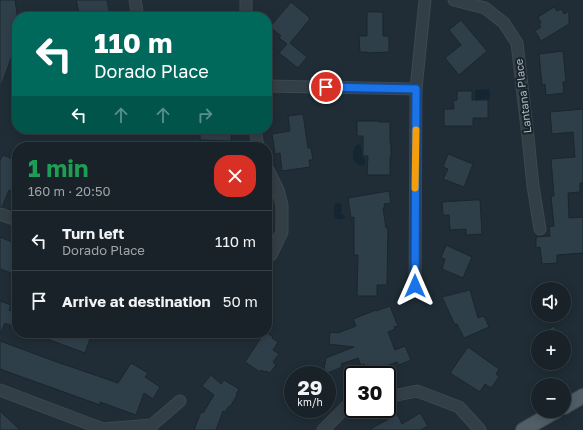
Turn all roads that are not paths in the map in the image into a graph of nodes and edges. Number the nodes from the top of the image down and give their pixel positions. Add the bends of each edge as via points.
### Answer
1 (135, 0) edge
2 (246, 0) edge
3 (425, 0) edge
4 (454, 0) edge
5 (137, 12) edge
6 (246, 12) edge
7 (272, 86) edge
8 (416, 89) junction
9 (272, 178) edge
10 (0, 214) edge
11 (12, 218) edge
12 (540, 228) dead end
13 (272, 254) edge
14 (415, 286) dead end
15 (0, 390) edge
16 (396, 395) edge
17 (583, 396) edge
18 (180, 402) dead end
19 (571, 403) edge
20 (344, 409) edge
21 (544, 418) edge
22 (323, 430) edge
23 (480, 430) edge
24 (523, 430) edge

1 - 5 street
2 - 6 street
3 - 8 street
4 - 12 street, Lantana Place via 485,8 504,23 517,43
7 - 8 street
8 - 14 street
9 - 13 street via 282,205 282,232
10 - 11 street
15 - 18 street via 103,429 152,425
16 - 23 street via 417,391 459,406
17 - 19 main road
20 - 22 street
21 - 24 main road

